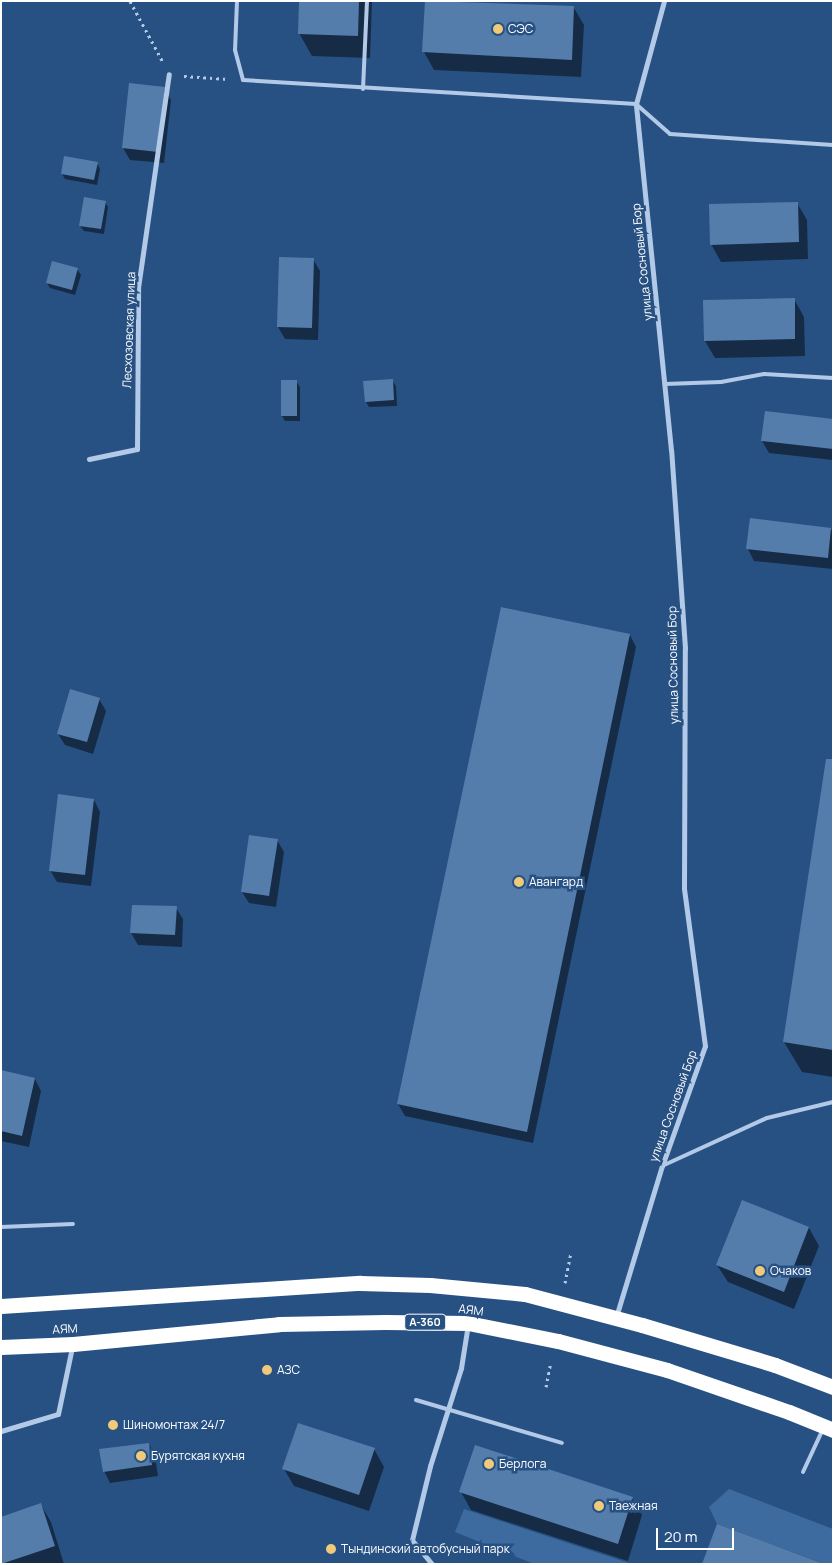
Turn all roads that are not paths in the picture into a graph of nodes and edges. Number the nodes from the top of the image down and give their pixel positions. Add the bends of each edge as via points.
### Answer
1 (237, 1) edge
2 (367, 1) edge
3 (664, 1) edge
4 (169, 74) road end
5 (363, 89) junction
6 (636, 104) junction
7 (833, 145) edge
8 (833, 378) edge
9 (665, 384) junction
10 (89, 459) dead end
11 (833, 1102) edge
12 (662, 1166) junction
13 (73, 1224) dead end
14 (1, 1227) edge
15 (1, 1306) edge
16 (616, 1318) junction
17 (468, 1323) junction
18 (72, 1344) junction
19 (1, 1347) edge
20 (833, 1387) edge
21 (416, 1400) dead end
22 (448, 1410) junction
23 (828, 1428) edge
24 (1, 1431) edge
25 (562, 1443) dead end
26 (803, 1472) dead end
27 (432, 1564) edge

1 - 5 lane via 236,50 243,80
2 - 5 lane
3 - 6 street, улица Сосновый Бор
4 - 10 street, Лесхозовская улица via 138,288 137,449
5 - 6 lane
6 - 7 lane via 670,134
6 - 9 street, улица Сосновый Бор
8 - 9 lane via 764,374 721,382
9 - 12 street, улица Сосновый Бор via 685,648 684,888 705,1046
11 - 12 lane via 767,1118
12 - 16 street, улица Сосновый Бор
13 - 14 lane
15 - 16 highway, АЯМ via 360,1282 524,1294
16 - 20 highway, АЯМ via 776,1365
17 - 18 highway, АЯМ / А-360 via 279,1324
17 - 22 street via 461,1368
17 - 23 highway, АЯМ / А-360 via 667,1370
18 - 19 highway, АЯМ / А-360
18 - 24 street via 58,1414
21 - 22 lane
22 - 25 lane
22 - 27 street via 412,1540
23 - 26 lane

